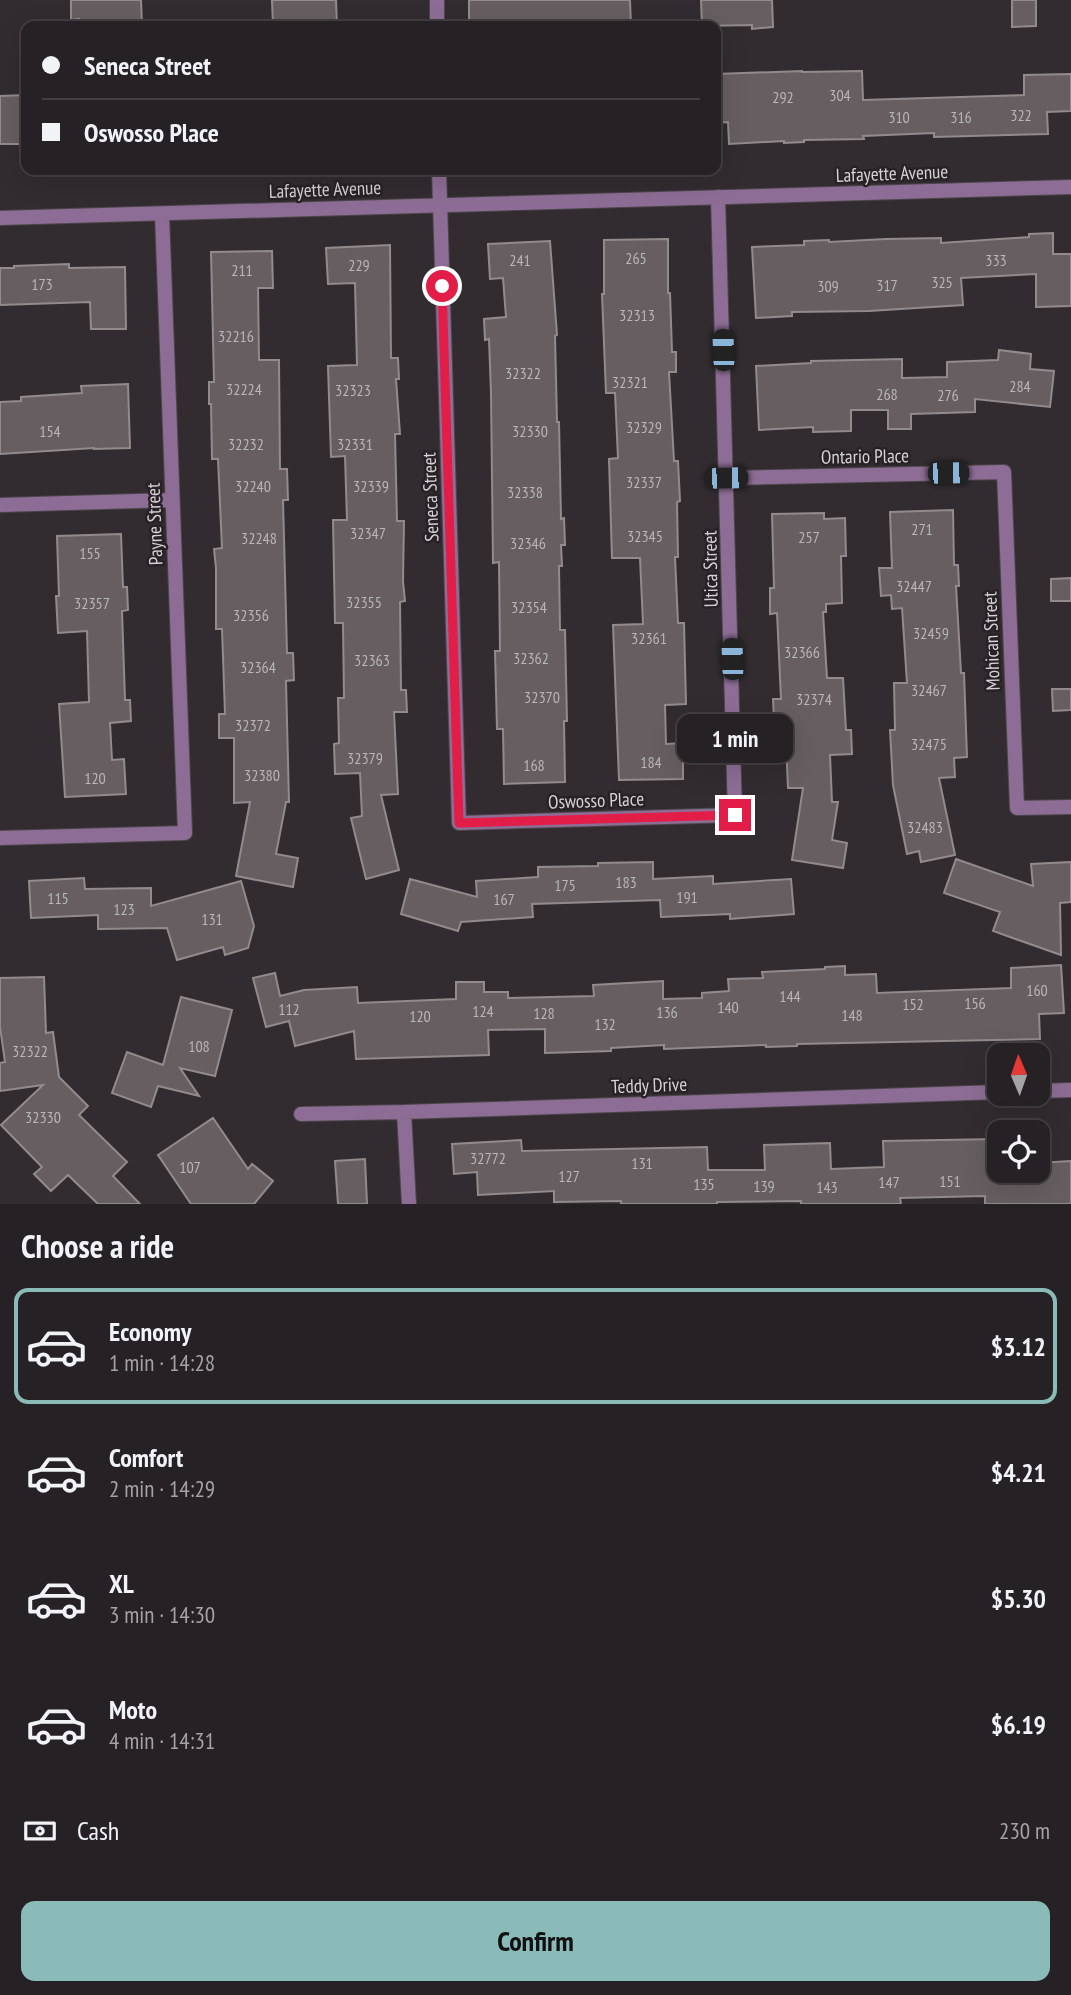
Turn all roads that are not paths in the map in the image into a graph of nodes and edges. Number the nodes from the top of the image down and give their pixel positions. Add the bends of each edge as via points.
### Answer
1 (437, 0) edge
2 (437, 21) edge
3 (439, 175) edge
4 (1071, 187) edge
5 (718, 197) junction
6 (440, 205) junction
7 (162, 214) junction
8 (0, 218) edge
9 (1004, 472) joint
10 (727, 478) junction
11 (172, 500) junction
12 (0, 505) edge
13 (1071, 807) edge
14 (735, 815) joint
15 (459, 823) joint
16 (0, 838) edge
17 (1071, 1090) edge
18 (1050, 1091) edge
19 (987, 1092) edge
20 (404, 1112) junction
21 (301, 1114) dead end
22 (409, 1204) edge

1 - 2 street
3 - 6 street, Seneca Street
4 - 5 street, Lafayette Avenue
5 - 6 street, Lafayette Avenue
5 - 10 street, Utica Street
6 - 7 street, Lafayette Avenue
6 - 15 street, Seneca Street
7 - 8 street, Lafayette Avenue
7 - 11 street, Payne Street
9 - 10 street, Ontario Place
9 - 13 street, Mohican Street via 1017,808
10 - 14 street, Utica Street
11 - 12 street
11 - 16 street, Payne Street via 185,833
14 - 15 street, Oswosso Place
17 - 18 street
19 - 20 street, Teddy Drive
20 - 21 street, Teddy Drive
20 - 22 street

